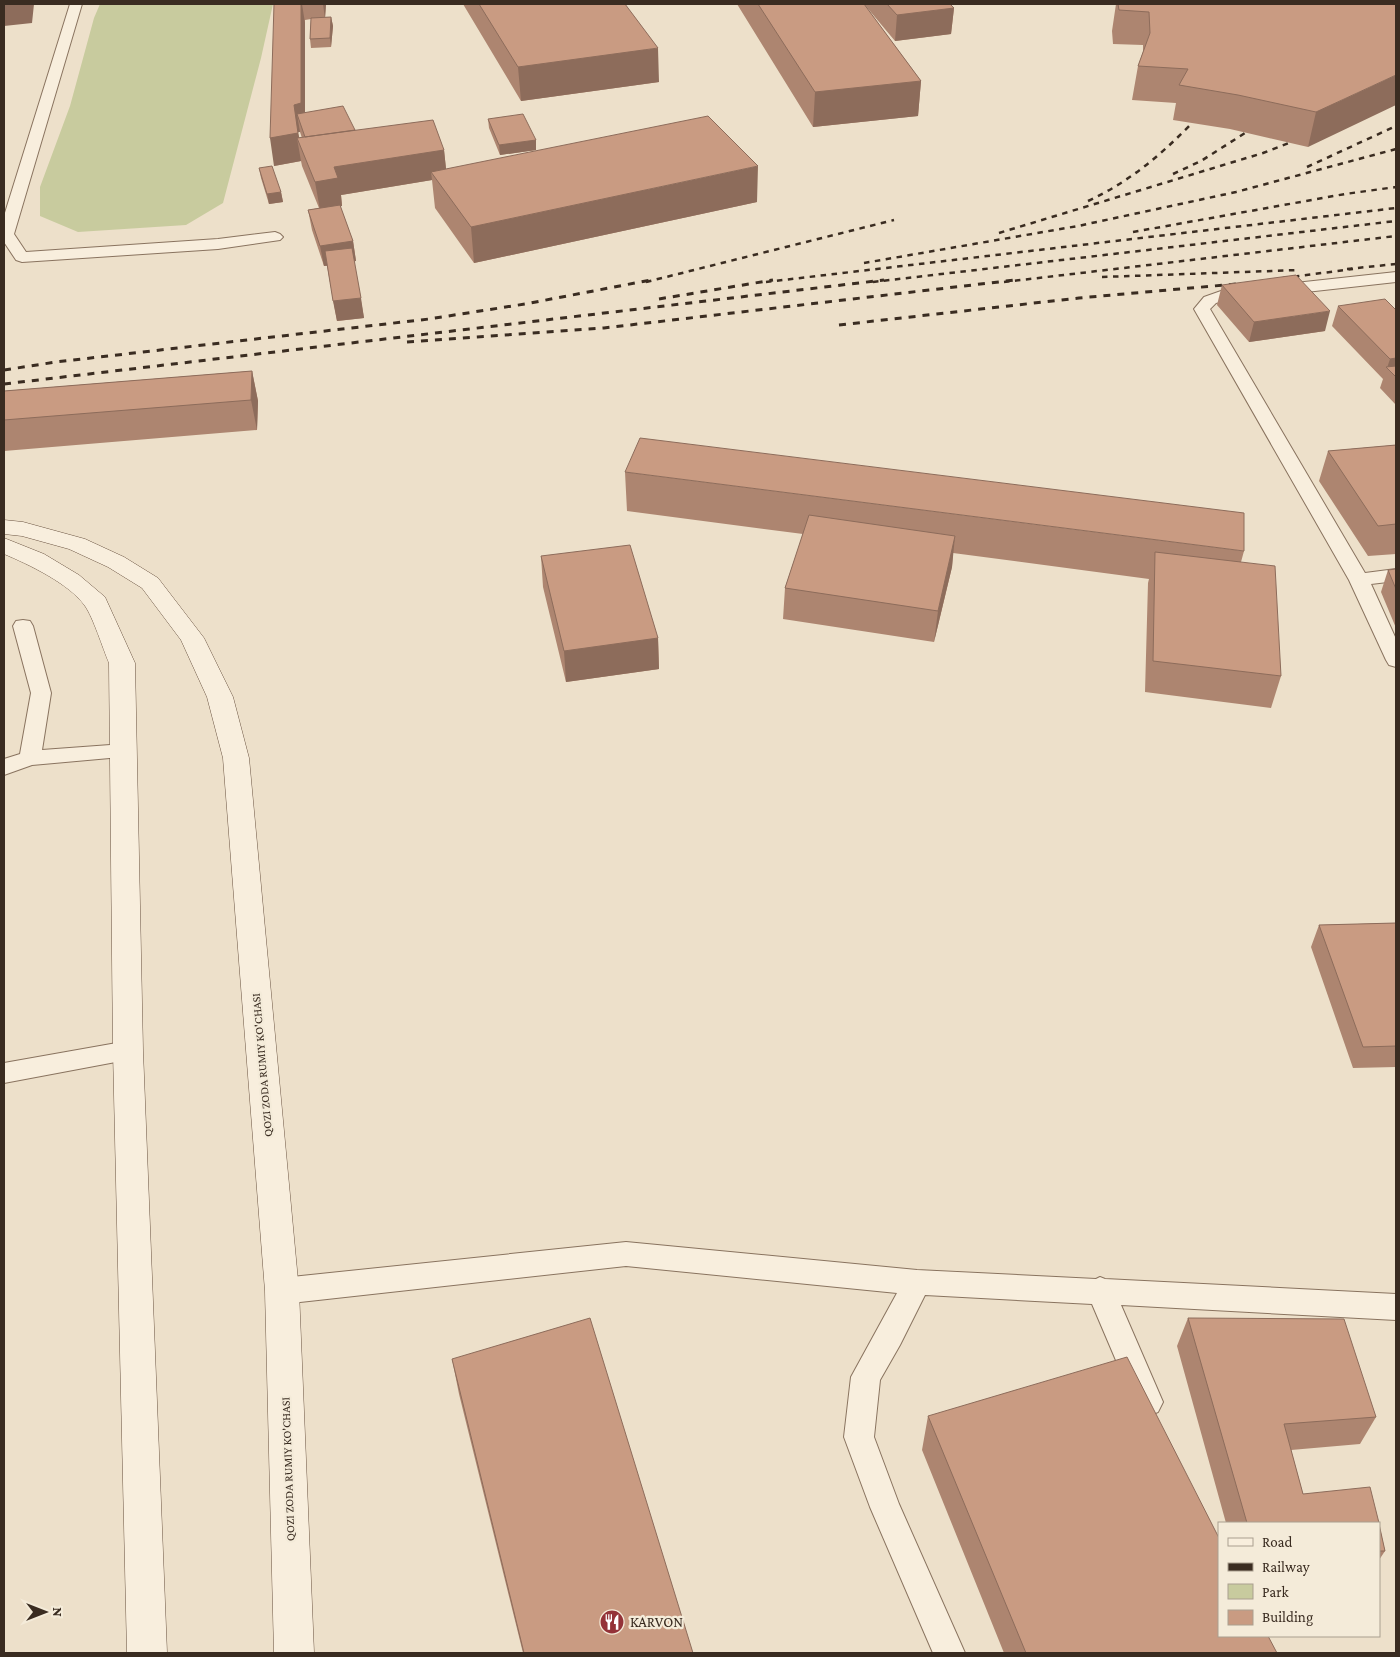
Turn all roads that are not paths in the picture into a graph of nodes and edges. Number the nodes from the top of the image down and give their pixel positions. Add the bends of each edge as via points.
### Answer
1 (76, 4) edge
2 (275, 237) dead end
3 (1396, 277) edge
4 (4, 528) edge
5 (4, 545) edge
6 (1396, 574) edge
7 (1359, 580) junction
8 (23, 626) dead end
9 (1396, 660) edge
10 (124, 751) junction
11 (30, 758) junction
12 (4, 767) edge
13 (128, 1051) junction
14 (4, 1073) edge
15 (916, 1282) junction
16 (1100, 1290) junction
17 (282, 1291) junction
18 (1396, 1307) edge
19 (1159, 1428) edge
20 (147, 1653) edge
21 (294, 1653) edge
22 (949, 1653) edge

1 - 2 lane via 6,234 22,257
3 - 7 lane via 1222,296 1210,300 1202,309
4 - 17 street, QOZI ZODA RUMIY KO'CHASI via 24,529 77,544 116,562 150,583 192,638 220,697 236,758
5 - 10 street via 71,580 96,602 122,662
6 - 7 lane
7 - 9 lane
8 - 11 lane via 42,693
10 - 11 lane
10 - 13 street
11 - 12 lane
13 - 14 lane
13 - 20 street
15 - 16 lane
15 - 17 lane via 626,1254
15 - 22 lane via 866,1377 859,1437 885,1507
16 - 18 lane
16 - 19 lane
17 - 21 street, QOZI ZODA RUMIY KO'CHASI

